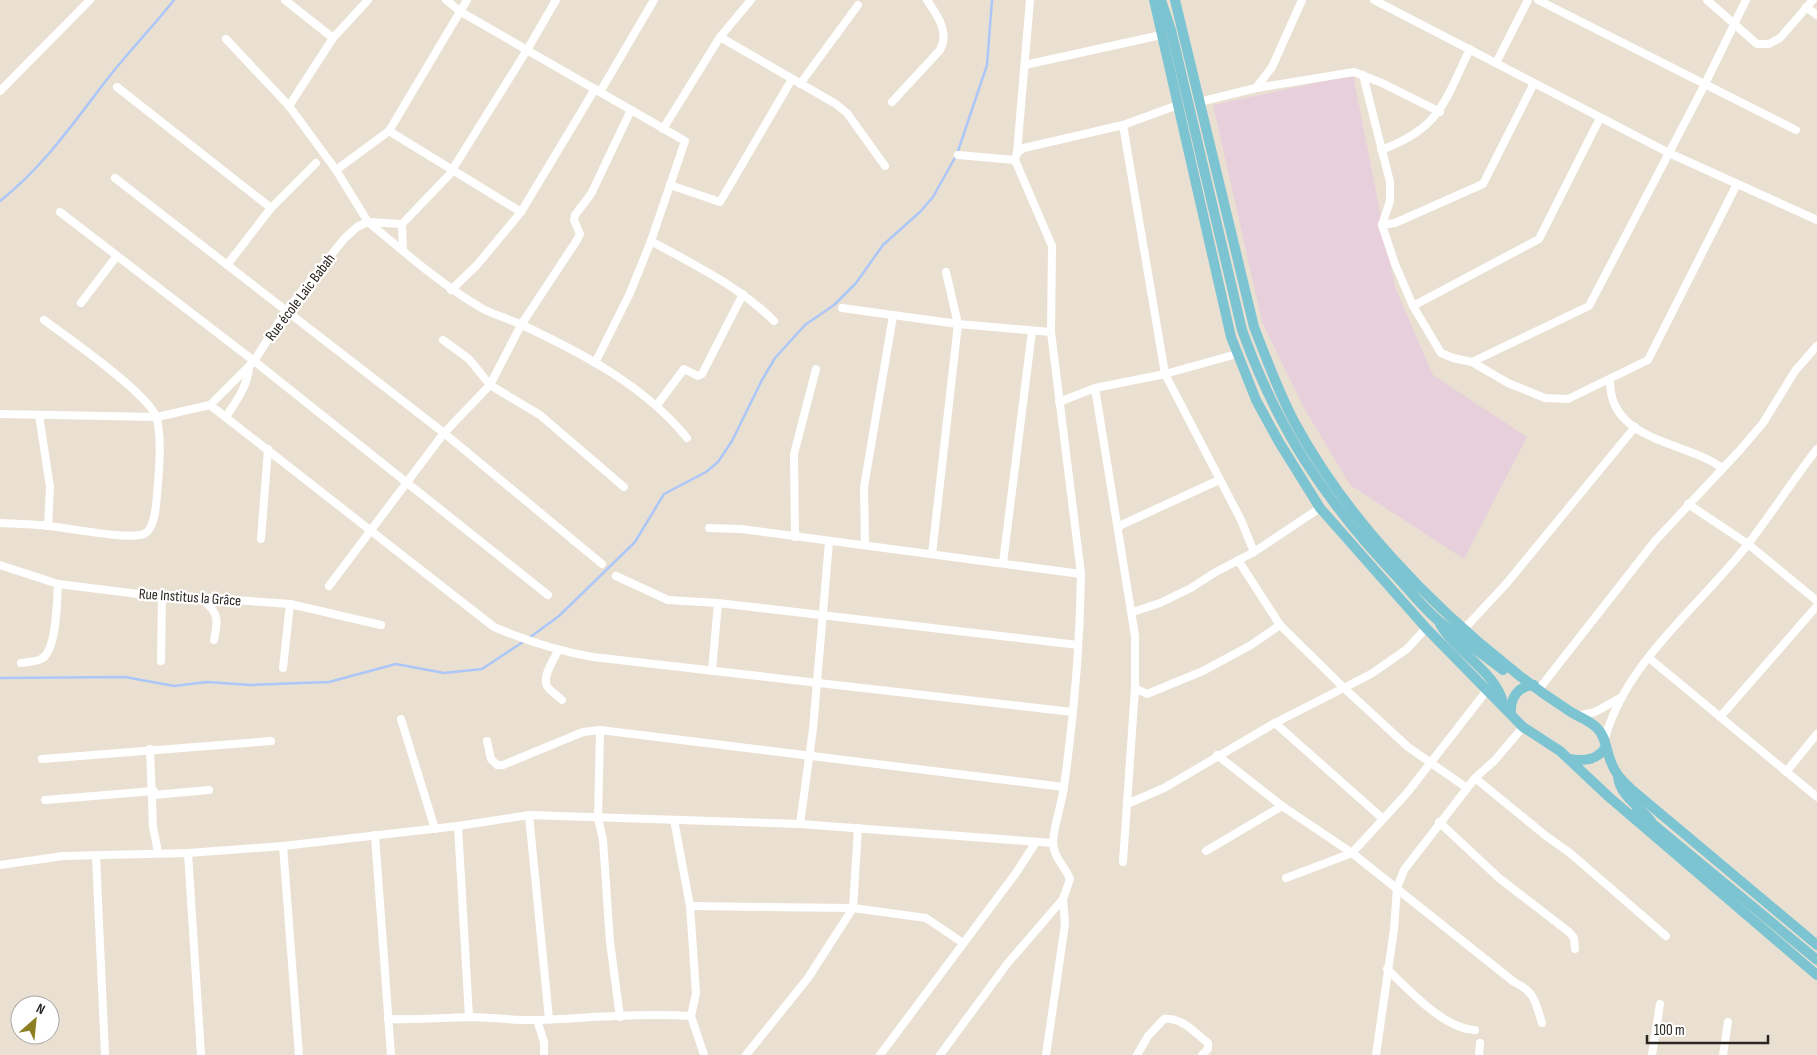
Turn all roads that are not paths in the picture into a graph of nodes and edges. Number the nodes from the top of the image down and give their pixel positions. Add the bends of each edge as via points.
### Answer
1 (90, 0) edge
2 (285, 0) edge
3 (368, 0) edge
4 (446, 0) edge
5 (468, 0) edge
6 (556, 0) edge
7 (654, 0) edge
8 (751, 0) edge
9 (927, 0) edge
10 (1030, 0) edge
11 (1154, 0) edge
12 (1160, 0) edge
13 (1169, 0) edge
14 (1175, 0) edge
15 (1302, 0) edge
16 (1374, 0) edge
17 (1528, 0) edge
18 (1538, 0) edge
19 (1707, 0) edge
20 (1746, 0) edge
21 (1813, 0) edge
22 (858, 5) dead end
23 (1806, 7) junction
24 (461, 12) junction
25 (1817, 15) edge
26 (1734, 23) junction
27 (1166, 33) junction
28 (720, 37) junction
29 (333, 38) junction
30 (226, 39) dead end
31 (527, 50) junction
32 (1470, 50) junction
33 (1496, 63) junction
34 (1025, 64) junction
35 (1364, 75) junction
36 (792, 79) junction
37 (1534, 83) junction
38 (800, 84) junction
39 (1705, 84) junction
40 (117, 87) dead end
41 (1256, 88) junction
42 (0, 91) edge
43 (597, 91) junction
44 (892, 102) dead end
45 (1200, 102) junction
46 (1178, 105) junction
47 (289, 106) junction
48 (631, 110) junction
49 (1440, 112) junction
50 (1600, 118) junction
51 (1123, 125) junction
52 (663, 129) junction
53 (1796, 130) dead end
54 (389, 131) junction
55 (1382, 150) junction
56 (1669, 153) junction
57 (958, 155) dead end
58 (1016, 156) junction
59 (316, 163) dead end
60 (885, 166) dead end
61 (452, 169) junction
62 (336, 170) junction
63 (115, 178) dead end
64 (1737, 184) junction
65 (670, 185) junction
66 (271, 208) junction
67 (60, 212) dead end
68 (521, 212) junction
69 (1817, 220) edge
70 (368, 222) junction
71 (402, 224) junction
72 (1382, 225) junction
73 (651, 241) junction
74 (403, 251) junction
75 (116, 257) junction
76 (227, 265) junction
77 (946, 272) dead end
78 (451, 290) junction
79 (744, 294) junction
80 (81, 303) dead end
81 (1413, 306) junction
82 (842, 308) dead end
83 (286, 311) junction
84 (893, 316) junction
85 (44, 320) dead end
86 (774, 321) dead end
87 (521, 324) junction
88 (958, 324) junction
89 (1032, 331) junction
90 (1051, 332) junction
91 (443, 340) dead end
92 (1817, 346) edge
93 (1237, 354) junction
94 (1472, 362) junction
95 (595, 363) junction
96 (252, 364) junction
97 (816, 369) dead end
98 (1165, 374) junction
99 (1610, 380) junction
100 (490, 385) junction
101 (1095, 388) junction
102 (1059, 402) junction
103 (210, 405) junction
104 (657, 405) junction
105 (0, 414) edge
106 (39, 416) junction
107 (157, 417) junction
108 (226, 417) junction
109 (1635, 427) junction
110 (444, 433) junction
111 (687, 438) dead end
112 (268, 449) junction
113 (1817, 450) edge
114 (1722, 468) junction
115 (1218, 480) junction
116 (406, 482) junction
117 (624, 487) dead end
118 (1688, 504) junction
119 (1320, 508) junction
120 (0, 523) edge
121 (48, 526) junction
122 (1119, 526) junction
123 (709, 528) dead end
124 (370, 531) junction
125 (795, 537) junction
126 (261, 539) dead end
127 (829, 542) junction
128 (865, 544) junction
129 (1748, 544) junction
130 (1254, 552) junction
131 (932, 554) junction
132 (1238, 560) junction
133 (1003, 563) junction
134 (602, 564) dead end
135 (0, 565) edge
136 (1081, 574) junction
137 (616, 576) dead end
138 (58, 584) junction
139 (330, 586) dead end
140 (548, 595) dead end
141 (162, 597) junction
142 (207, 598) junction
143 (1817, 601) edge
144 (290, 604) junction
145 (718, 604) junction
146 (1817, 606) edge
147 (1133, 612) junction
148 (823, 615) junction
149 (1439, 621) junction
150 (1280, 624) junction
151 (381, 625) dead end
152 (1426, 628) junction
153 (1464, 629) junction
154 (214, 640) dead end
155 (1078, 645) junction
156 (558, 651) junction
157 (1648, 658) junction
158 (161, 661) dead end
159 (21, 663) dead end
160 (283, 668) dead end
161 (712, 671) junction
162 (1524, 678) junction
163 (817, 683) junction
164 (1343, 687) junction
165 (1536, 687) junction
166 (1135, 688) junction
167 (1488, 689) junction
168 (1622, 697) junction
169 (562, 700) dead end
170 (1504, 704) junction
171 (1072, 712) junction
172 (1511, 713) junction
173 (1578, 716) junction
174 (1720, 717) junction
175 (401, 719) dead end
176 (1275, 723) junction
177 (1523, 727) junction
178 (600, 730) junction
179 (1817, 734) edge
180 (271, 741) dead end
181 (486, 742) dead end
182 (1605, 742) junction
183 (150, 749) junction
184 (1217, 755) junction
185 (809, 756) junction
186 (42, 759) dead end
187 (1569, 759) junction
188 (1430, 762) junction
189 (1786, 772) junction
190 (1618, 776) junction
191 (1475, 778) junction
192 (1597, 786) junction
193 (1064, 787) junction
194 (1467, 788) junction
195 (209, 790) dead end
196 (153, 793) junction
197 (1817, 797) edge
198 (45, 800) dead end
199 (1127, 804) junction
200 (1282, 806) junction
201 (529, 815) junction
202 (598, 818) junction
203 (1382, 818) junction
204 (674, 820) junction
205 (1439, 822) junction
206 (800, 824) junction
207 (1654, 824) junction
208 (458, 826) junction
209 (858, 828) junction
210 (435, 829) junction
211 (375, 835) junction
212 (1036, 842) junction
213 (1053, 843) junction
214 (283, 846) junction
215 (158, 852) junction
216 (188, 852) junction
217 (1206, 852) dead end
218 (1352, 853) junction
219 (96, 856) junction
220 (1123, 862) dead end
221 (0, 865) edge
222 (1286, 878) dead end
223 (1397, 888) junction
224 (1063, 899) junction
225 (690, 906) junction
226 (853, 908) junction
227 (1666, 936) dead end
228 (963, 943) junction
229 (1817, 944) edge
230 (1575, 949) dead end
231 (1817, 960) edge
232 (1387, 968) junction
233 (1817, 975) edge
234 (1660, 1004) dead end
235 (691, 1016) junction
236 (469, 1017) junction
237 (620, 1017) junction
238 (388, 1019) junction
239 (549, 1019) junction
240 (537, 1020) junction
241 (1728, 1022) dead end
242 (1542, 1023) dead end
243 (1475, 1030) dead end
244 (1480, 1043) dead end
245 (105, 1055) edge
246 (201, 1055) edge
247 (299, 1055) edge
248 (391, 1055) edge
249 (544, 1055) edge
250 (704, 1055) edge
251 (746, 1055) edge
252 (880, 1055) edge
253 (940, 1055) edge
254 (1046, 1055) edge
255 (1137, 1055) edge
256 (1202, 1055) edge
257 (1376, 1055) edge
258 (1479, 1055) edge
259 (1652, 1055) edge
260 (1723, 1055) edge

1 - 42 street
2 - 29 street
3 - 29 street
4 - 24 street
5 - 24 street
6 - 31 street
7 - 43 street
8 - 28 street
9 - 44 street via 942,24 944,44
10 - 34 street
11 - 27 main road
12 - 27 main road
13 - 27 main road via 1172,12
14 - 45 main road
15 - 41 street via 1272,68
16 - 32 street
17 - 33 street
18 - 39 street
19 - 26 street
20 - 26 street
21 - 23 street
22 - 38 street
23 - 25 street
23 - 26 street via 1780,38 1769,44 1757,44
24 - 31 street
24 - 54 street
26 - 39 street
27 - 34 street
27 - 46 main road
27 - 149 main road via 1235,306 1258,375 1280,420 1328,497 1376,556
28 - 36 street
28 - 52 street
29 - 47 street
30 - 47 street
31 - 43 street
31 - 61 street
32 - 33 street
32 - 49 street
33 - 37 street
34 - 58 street
35 - 41 street via 1345,72
35 - 49 street
35 - 55 street
36 - 38 street
36 - 65 street via 720,202
37 - 50 street
37 - 72 street via 1482,184 1395,223
38 - 60 street via 847,113
39 - 53 street
39 - 56 street
40 - 66 street
41 - 45 street
43 - 48 street
43 - 68 street
45 - 153 main road via 1254,327 1272,376 1296,425 1359,519
46 - 51 street
46 - 93 main road
47 - 62 street
48 - 52 street
48 - 87 street via 591,194 575,215 580,232 577,240
49 - 55 street via 1423,130
50 - 56 street
50 - 81 street via 1539,239
51 - 58 street via 1024,148
51 - 98 street
52 - 65 street via 685,141
54 - 61 street
54 - 62 street
55 - 72 street via 1391,193
56 - 64 street
56 - 94 street via 1589,306
57 - 58 street
58 - 90 street via 1052,246
59 - 66 street
61 - 68 street
61 - 71 street
62 - 70 street
63 - 76 street
64 - 69 street
64 - 99 street via 1648,360
65 - 73 street
66 - 76 street
67 - 75 street
68 - 78 street via 477,265
70 - 71 street
70 - 74 street
70 - 83 street, Rue école Laic Babah via 357,227 344,240
71 - 74 street
72 - 81 street via 1394,264
73 - 79 street
73 - 95 street via 630,293
74 - 78 street
75 - 80 street
75 - 96 street
76 - 83 street
77 - 88 street
78 - 87 street via 486,310
79 - 86 street
79 - 104 street via 702,374 698,376 684,369
81 - 94 street via 1441,353
82 - 84 street
83 - 96 street, Rue école Laic Babah
83 - 110 street
84 - 88 street
84 - 128 street via 864,488
85 - 107 street via 131,387
87 - 95 street
87 - 100 street
88 - 89 street
88 - 131 street
89 - 90 street
89 - 133 street
90 - 102 street
91 - 100 street via 469,359
92 - 114 street via 1795,371 1763,423
93 - 98 street
93 - 119 main road via 1256,400
94 - 99 street via 1508,382 1557,400 1568,400
95 - 104 street
96 - 103 street, Rue école Laic Babah
96 - 108 street via 241,394
96 - 116 street
97 - 125 street via 794,454
98 - 101 street
98 - 115 street
99 - 109 street via 1614,407
100 - 110 street
100 - 117 street via 540,415
101 - 102 street
101 - 122 street
102 - 136 street
103 - 107 street
103 - 108 street
104 - 111 street
105 - 106 street
106 - 107 street
106 - 121 street via 50,487
107 - 121 street via 156,505 147,531 109,534
108 - 112 street
109 - 114 street
109 - 153 street via 1506,584
110 - 116 street
110 - 134 street
112 - 124 street
112 - 126 street
113 - 129 street via 1780,496
114 - 118 street
115 - 122 street
115 - 130 street
116 - 124 street
116 - 140 street
118 - 129 street
118 - 165 street
119 - 130 street
119 - 152 main road
120 - 121 street
122 - 147 street
123 - 125 street
124 - 139 street
124 - 156 street via 494,627
125 - 127 street
127 - 128 street
127 - 148 street
128 - 131 street
129 - 143 street
129 - 157 street
130 - 132 street
131 - 133 street
132 - 147 street via 1183,592
132 - 150 street
133 - 136 street
135 - 138 street, Rue Institus la Grâce
136 - 155 street
137 - 145 street via 668,600
138 - 141 street, Rue Institus la Grâce
138 - 159 street via 56,619 48,652 42,659
141 - 142 street, Rue Institus la Grâce
141 - 158 street
142 - 144 street, Rue Institus la Grâce
142 - 154 street via 207,604 218,618
144 - 151 street, Rue Institus la Grâce
144 - 160 street
145 - 148 street
145 - 161 street
146 - 174 street
147 - 166 street
148 - 155 street
148 - 163 street
149 - 162 main road via 1502,670
149 - 170 main road via 1447,636 1499,689
150 - 164 street
150 - 166 street via 1251,645 1170,686 1147,694
152 - 164 street via 1389,663
152 - 167 main road
153 - 162 main road
155 - 171 street
156 - 161 street
156 - 169 street via 546,680 547,686
157 - 168 street
157 - 174 street
161 - 163 street
162 - 165 main road
163 - 171 street
163 - 185 street
164 - 176 street
164 - 188 street via 1408,747
165 - 172 main road via 1521,688 1515,694 1510,705
165 - 173 main road
166 - 199 street
167 - 170 main road
167 - 188 street
168 - 173 street via 1595,712
168 - 182 street
170 - 172 main road
171 - 193 street
172 - 177 main road
173 - 182 main road via 1589,721
174 - 189 street
175 - 210 street
176 - 184 street
176 - 203 street
177 - 187 main road
177 - 191 street
178 - 181 street via 583,732 503,765 497,765 491,759
178 - 185 street
178 - 202 street
179 - 189 street
180 - 183 street
182 - 187 main road via 1599,756
182 - 190 main road
183 - 186 street
183 - 196 street
184 - 199 street via 1164,788
184 - 200 street
185 - 193 street
185 - 206 street
187 - 192 main road
188 - 194 street
188 - 203 street via 1407,793
189 - 197 street
190 - 207 main road via 1622,792 1642,808
190 - 229 main road
191 - 194 street
191 - 227 street via 1570,852
192 - 207 main road
192 - 233 main road
193 - 213 street
194 - 205 street
195 - 196 street
196 - 198 street
196 - 215 street via 153,827
199 - 220 street
200 - 217 street
200 - 218 street
201 - 202 street
201 - 208 street
201 - 239 street
202 - 204 street
202 - 237 street via 603,840 610,942
203 - 218 street
204 - 206 street
204 - 225 street
205 - 223 street via 1404,870
205 - 230 street via 1499,878 1570,932
206 - 209 street
207 - 231 main road
208 - 210 street
208 - 236 street
209 - 212 street
209 - 226 street
210 - 211 street
211 - 214 street
211 - 238 street
212 - 213 street
212 - 228 street
213 - 224 street via 1059,863 1070,879
214 - 216 street
214 - 247 street
215 - 216 street
215 - 219 street
216 - 246 street
218 - 222 street
218 - 223 street
219 - 221 street via 63,856
219 - 245 street
223 - 232 street
223 - 242 street via 1514,982 1530,991
224 - 253 street via 1008,964
224 - 254 street via 1065,924
225 - 226 street
225 - 235 street via 696,993
226 - 228 street via 926,918
226 - 251 street via 808,978
228 - 252 street
232 - 243 street via 1445,1020 1464,1030
232 - 257 street
234 - 259 street
235 - 237 street via 648,1014
235 - 250 street
236 - 238 street
236 - 240 street
237 - 239 street
238 - 248 street
239 - 240 street
240 - 249 street via 544,1042
241 - 260 street
244 - 258 street
255 - 256 street via 1148,1036 1164,1019 1170,1018 1182,1022 1208,1043 1208,1049

